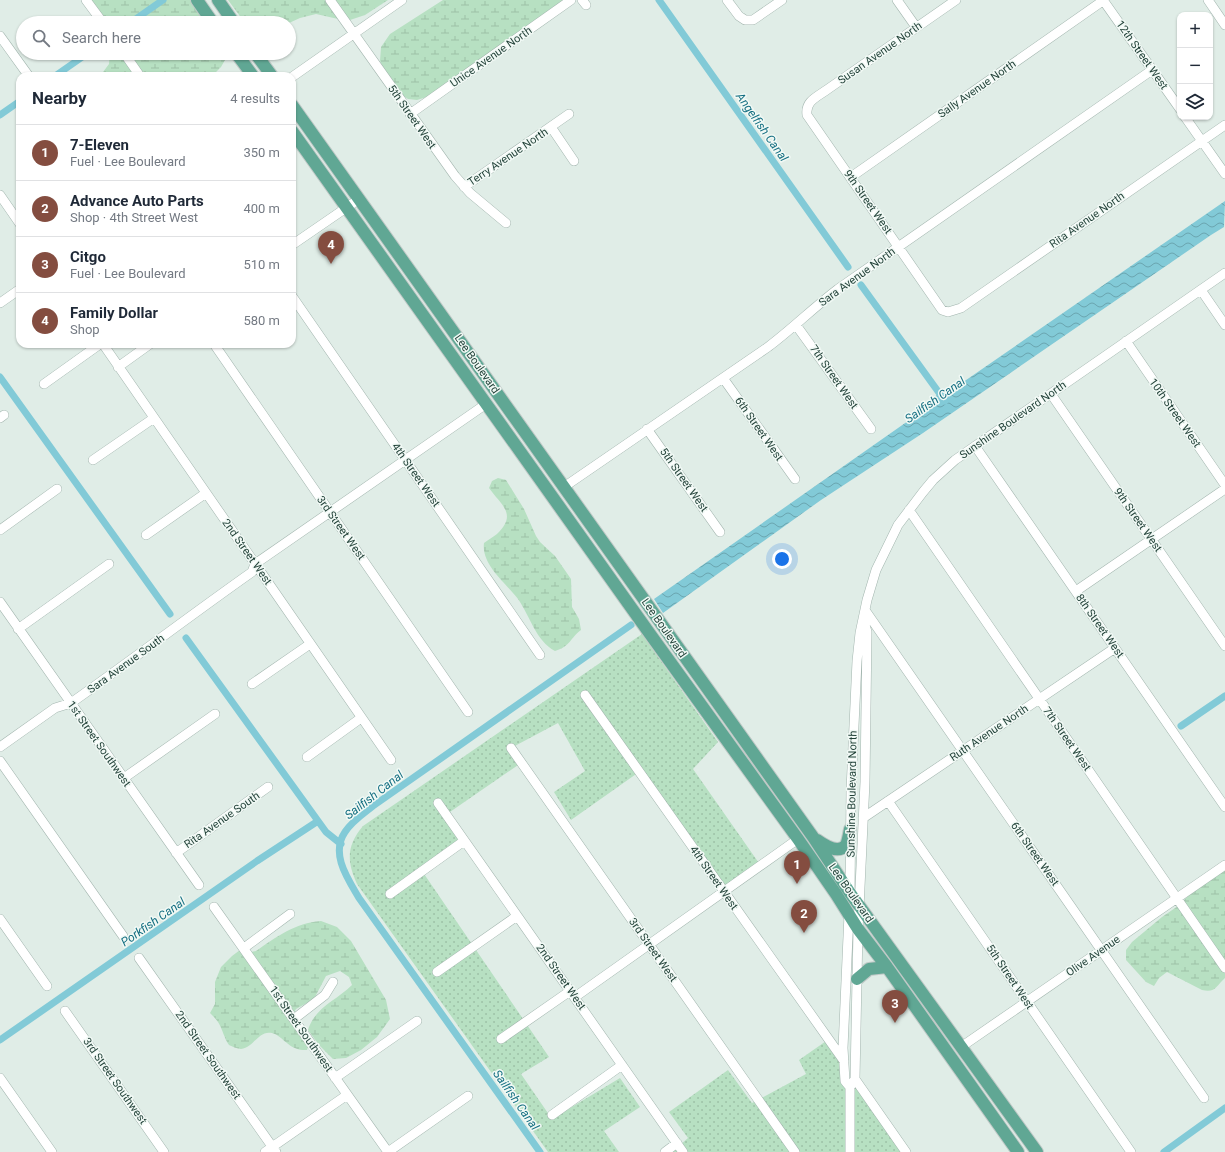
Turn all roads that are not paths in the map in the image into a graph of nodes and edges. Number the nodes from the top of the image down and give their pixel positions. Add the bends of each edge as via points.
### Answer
1 (86, 0) edge
2 (197, 0) edge
3 (218, 0) edge
4 (330, 0) edge
5 (402, 0) edge
6 (571, 0) edge
7 (727, 0) edge
8 (782, 0) edge
9 (896, 0) edge
10 (956, 0) edge
11 (1104, 0) edge
12 (1208, 0) edge
13 (98, 16) edge
14 (208, 16) edge
15 (229, 16) edge
16 (1225, 25) edge
17 (916, 27) junction
18 (353, 34) junction
19 (0, 36) edge
20 (16, 58) edge
21 (17, 60) edge
22 (129, 60) edge
23 (241, 60) edge
24 (260, 60) edge
25 (1152, 70) junction
26 (26, 72) edge
27 (137, 72) edge
28 (250, 72) edge
29 (269, 72) edge
30 (296, 74) edge
31 (1177, 105) edge
32 (806, 108) joint
33 (296, 111) edge
34 (410, 114) junction
35 (570, 114) dead end
36 (1187, 120) edge
37 (1225, 125) edge
38 (552, 127) junction
39 (296, 137) edge
40 (1202, 141) junction
41 (574, 161) dead end
42 (1225, 174) edge
43 (851, 177) junction
44 (464, 187) junction
45 (0, 195) edge
46 (359, 199) junction
47 (346, 208) junction
48 (16, 218) edge
49 (506, 223) dead end
50 (296, 243) edge
51 (899, 247) junction
52 (1225, 274) edge
53 (1201, 290) junction
54 (16, 292) edge
55 (296, 302) edge
56 (0, 303) edge
57 (948, 312) joint
58 (796, 325) junction
59 (1225, 325) edge
60 (1126, 341) junction
61 (95, 348) edge
62 (104, 348) edge
63 (144, 348) edge
64 (217, 348) edge
65 (118, 366) junction
66 (723, 378) junction
67 (471, 383) junction
68 (44, 384) dead end
69 (1050, 394) junction
70 (486, 404) junction
71 (154, 418) junction
72 (647, 429) junction
73 (871, 429) dead end
74 (975, 446) junction
75 (92, 460) dead end
76 (405, 460) junction
77 (795, 480) dead end
78 (1225, 485) edge
79 (564, 487) junction
80 (57, 489) dead end
81 (1225, 490) edge
82 (206, 493) junction
83 (908, 510) junction
84 (330, 512) junction
85 (0, 530) edge
86 (720, 532) dead end
87 (146, 535) dead end
88 (1152, 540) junction
89 (109, 564) dead end
90 (255, 564) junction
91 (1076, 591) junction
92 (0, 602) edge
93 (865, 615) junction
94 (18, 629) junction
95 (310, 644) junction
96 (1225, 646) edge
97 (1115, 648) junction
98 (540, 655) dead end
99 (857, 661) junction
100 (252, 684) dead end
101 (585, 695) dead end
102 (1039, 699) junction
103 (71, 703) junction
104 (468, 712) dead end
105 (214, 714) dead end
106 (866, 714) junction
107 (361, 718) junction
108 (854, 724) junction
109 (0, 747) edge
110 (511, 748) dead end
111 (963, 751) junction
112 (307, 757) dead end
113 (391, 760) dead end
114 (0, 761) edge
115 (124, 778) junction
116 (268, 787) dead end
117 (888, 801) junction
118 (438, 803) dead end
119 (1225, 807) edge
120 (863, 818) junction
121 (850, 829) junction
122 (813, 837) junction
123 (798, 839) junction
124 (464, 841) junction
125 (176, 853) junction
126 (1225, 865) edge
127 (199, 885) dead end
128 (724, 892) junction
129 (850, 893) junction
130 (390, 894) dead end
131 (1177, 898) junction
132 (859, 905) junction
133 (214, 907) dead end
134 (290, 914) dead end
135 (848, 915) junction
136 (517, 916) junction
137 (0, 919) edge
138 (858, 929) junction
139 (123, 936) dead end
140 (649, 944) junction
141 (244, 948) junction
142 (1102, 950) junction
143 (139, 958) dead end
144 (887, 967) junction
145 (1225, 968) edge
146 (437, 972) dead end
147 (857, 979) junction
148 (334, 982) dead end
149 (47, 986) dead end
150 (572, 994) junction
151 (1026, 1002) junction
152 (65, 1011) dead end
153 (294, 1019) junction
154 (417, 1021) dead end
155 (502, 1039) dead end
156 (961, 1047) junction
157 (844, 1062) junction
158 (622, 1065) junction
159 (0, 1078) edge
160 (335, 1078) junction
161 (852, 1083) junction
162 (972, 1087) junction
163 (347, 1095) junction
164 (468, 1096) dead end
165 (1204, 1098) dead end
166 (552, 1115) dead end
167 (677, 1143) junction
168 (271, 1150) edge
169 (52, 1152) edge
170 (164, 1152) edge
171 (388, 1152) edge
172 (665, 1152) edge
173 (683, 1152) edge
174 (795, 1152) edge
175 (850, 1152) edge
176 (906, 1152) edge
177 (1018, 1152) edge
178 (1028, 1152) edge
179 (1037, 1152) edge
180 (1131, 1152) edge

1 - 13 street
2 - 14 main road
3 - 15 main road
4 - 18 street, 5th Street West
5 - 18 street
6 - 34 street, Unice Avenue North
7 - 8 street via 738,16 745,20 753,20
9 - 17 street
10 - 17 street, Susan Avenue North
11 - 25 street, 12th Street West
11 - 43 street, Sally Avenue North
12 - 16 street
17 - 32 street, Susan Avenue North via 822,93
18 - 30 street
18 - 34 street, 5th Street West
19 - 20 street
21 - 26 street
22 - 27 street
23 - 28 main road
24 - 29 main road
25 - 31 street, 12th Street West
25 - 51 street, Sara Avenue North
32 - 43 street, 9th Street West via 807,115
33 - 46 main road, Lee Boulevard
34 - 44 street, 5th Street West
35 - 38 street, Terry Avenue North
36 - 40 street
37 - 40 street, Rita Avenue North
38 - 41 street, Terry Avenue North
38 - 44 street, Terry Avenue North
39 - 47 main road, Lee Boulevard
40 - 42 street
40 - 57 street, Rita Avenue North via 961,308
43 - 51 street, 9th Street West
44 - 49 street, 5th Street West
45 - 48 street
46 - 47 street
46 - 79 main road, Lee Boulevard
47 - 50 street
47 - 67 main road, Lee Boulevard
51 - 57 street, 9th Street West via 942,310
51 - 58 street, Sara Avenue North via 819,304
52 - 53 street, Sunshine Boulevard North
53 - 59 street
53 - 60 street, Sunshine Boulevard North
54 - 56 street
55 - 76 street, 4th Street West
58 - 66 street, Sara Avenue North
58 - 73 street, 7th Street West
60 - 69 street, Sunshine Boulevard North
60 - 78 street, 10th Street West
61 - 68 street
62 - 65 street, 2nd Street West
63 - 65 street
64 - 84 street, 3rd Street West
65 - 71 street, 2nd Street West
66 - 72 street, Sara Avenue North
66 - 77 street, 6th Street West
67 - 70 main road, Lee Boulevard
67 - 79 main road via 487,392 553,483
69 - 74 street, Sunshine Boulevard North
69 - 88 street, 9th Street West
70 - 76 street
70 - 123 main road, Lee Boulevard
71 - 75 street
71 - 82 street, 2nd Street West
72 - 79 street, Sara Avenue North
72 - 86 street, 5th Street West
74 - 83 street, Sunshine Boulevard North via 939,475
74 - 91 street, 8th Street West
76 - 84 street
76 - 98 street, 4th Street West
79 - 122 main road, Lee Boulevard
80 - 85 street
81 - 88 street
82 - 87 street
82 - 90 street, 2nd Street West
83 - 93 street, Sunshine Boulevard North via 883,555 871,585
83 - 102 street, 7th Street West
84 - 90 street
84 - 104 street, 3rd Street West
88 - 91 street
88 - 96 street, 9th Street West
89 - 94 street
90 - 95 street, 2nd Street West
90 - 103 street, Sara Avenue South via 252,572
91 - 97 street, 8th Street West
92 - 94 street, 1st Street Southwest
93 - 99 street, Sunshine Boulevard North
93 - 106 street, Sunshine Boulevard North
93 - 111 street, 6th Street West
94 - 103 street, 1st Street Southwest
95 - 100 street
95 - 107 street, 2nd Street West
97 - 102 street, Ruth Avenue North
97 - 119 street, 8th Street West
99 - 106 street via 860,670 861,709
99 - 108 street, Sunshine Boulevard North
101 - 128 street, 4th Street West
102 - 111 street, Ruth Avenue North
102 - 131 street, 7th Street West
103 - 109 street, Sara Avenue South via 55,708
103 - 115 street, 1st Street Southwest
105 - 115 street
106 - 108 street
106 - 120 street, Sunshine Boulevard North
107 - 112 street
107 - 113 street, 2nd Street West
108 - 121 street, Sunshine Boulevard North
110 - 140 street, 3rd Street West
111 - 117 street, Ruth Avenue North
111 - 142 street, 6th Street West
114 - 139 street
115 - 125 street, 1st Street Southwest
116 - 125 street, Rita Avenue South
117 - 120 street, Ruth Avenue North
117 - 151 street, 5th Street West
118 - 124 street, 2nd Street West
120 - 132 street, Sunshine Boulevard North
121 - 122 main road via 846,844 835,849
121 - 129 street, Sunshine Boulevard North
122 - 129 main road, Lee Boulevard
123 - 128 street
123 - 135 main road, Lee Boulevard
124 - 130 street
124 - 136 street, 2nd Street West
125 - 127 street, 1st Street Southwest
126 - 131 street, Olive Avenue
128 - 140 street
128 - 157 street, 4th Street West
129 - 132 main road, Lee Boulevard
129 - 135 street, Sunshine Boulevard North
131 - 142 street, Olive Avenue
131 - 145 street, 7th Street West
132 - 138 street, Sunshine Boulevard North
132 - 156 main road, Lee Boulevard
133 - 141 street, 1st Street Southwest
134 - 141 street
135 - 138 main road, Lee Boulevard
135 - 157 street, Sunshine Boulevard North
136 - 146 street
136 - 150 street, 2nd Street West
137 - 149 street
138 - 144 main road, Lee Boulevard
138 - 147 street, Sunshine Boulevard North
140 - 150 street
140 - 174 street, 3rd Street West
141 - 153 street, 1st Street Southwest
142 - 151 street, Olive Avenue
142 - 165 street, 6th Street West
143 - 168 street, 2nd Street Southwest
144 - 147 main road via 869,969
144 - 162 main road, Lee Boulevard
147 - 161 street, Sunshine Boulevard North
148 - 153 street via 325,995
150 - 155 street
150 - 158 street, 2nd Street West
151 - 156 street, Olive Avenue
151 - 180 street, 5th Street West
152 - 170 street, 3rd Street Southwest
153 - 160 street, 1st Street Southwest
154 - 160 street
156 - 179 main road, Lee Boulevard
157 - 161 street, Sunshine Boulevard North via 846,1081
158 - 166 street
158 - 167 street, 2nd Street West
159 - 169 street
160 - 163 street, 1st Street Southwest
161 - 175 street, Sunshine Boulevard North
161 - 176 street
162 - 177 main road, Lee Boulevard
162 - 178 main road via 986,1094
163 - 168 street
163 - 171 street, 1st Street Southwest
164 - 171 street
167 - 172 street
167 - 173 street, 2nd Street West

